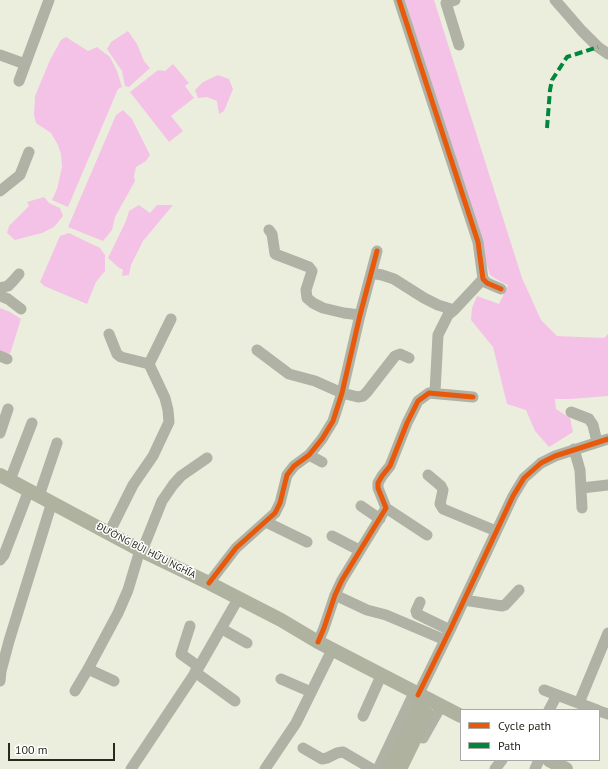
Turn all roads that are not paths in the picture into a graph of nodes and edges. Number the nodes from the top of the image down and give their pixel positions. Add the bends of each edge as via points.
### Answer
1 (49, 0) edge
2 (399, 0) edge
3 (555, 0) edge
4 (450, 1) edge
5 (459, 45) dead end
6 (608, 54) edge
7 (0, 55) edge
8 (25, 64) junction
9 (19, 81) dead end
10 (30, 152) dead end
11 (0, 191) edge
12 (268, 230) dead end
13 (377, 251) dead end
14 (371, 273) junction
15 (19, 274) dead end
16 (483, 279) junction
17 (0, 288) edge
18 (501, 289) dead end
19 (0, 296) edge
20 (21, 309) dead end
21 (454, 310) junction
22 (360, 315) junction
23 (171, 319) dead end
24 (109, 334) dead end
25 (257, 350) dead end
26 (409, 358) dead end
27 (149, 364) junction
28 (435, 392) junction
29 (342, 393) junction
30 (473, 397) dead end
31 (8, 408) dead end
32 (570, 412) dead end
33 (32, 423) dead end
34 (0, 433) edge
35 (603, 440) edge
36 (57, 443) dead end
37 (574, 449) junction
38 (309, 455) junction
39 (207, 458) dead end
40 (322, 462) dead end
41 (428, 474) dead end
42 (5, 478) edge
43 (608, 485) edge
44 (582, 488) junction
45 (40, 496) junction
46 (361, 506) dead end
47 (386, 508) junction
48 (582, 508) dead end
49 (380, 519) junction
50 (266, 522) junction
51 (496, 531) junction
52 (109, 533) junction
53 (427, 535) dead end
54 (332, 536) dead end
55 (307, 542) dead end
56 (359, 550) junction
57 (141, 551) junction
58 (0, 560) edge
59 (209, 583) junction
60 (519, 590) dead end
61 (335, 595) junction
62 (238, 599) junction
63 (464, 600) junction
64 (420, 602) dead end
65 (190, 626) dead end
66 (222, 629) junction
67 (608, 633) edge
68 (448, 635) junction
69 (5, 640) edge
70 (318, 642) junction
71 (247, 643) dead end
72 (332, 650) junction
73 (88, 669) junction
74 (197, 669) junction
75 (381, 676) junction
76 (281, 679) dead end
77 (0, 681) edge
78 (114, 681) dead end
79 (544, 690) dead end
80 (75, 691) dead end
81 (311, 692) junction
82 (557, 695) junction
83 (426, 699) junction
84 (235, 702) dead end
85 (579, 703) junction
86 (550, 709) edge
87 (595, 709) edge
88 (363, 716) dead end
89 (460, 716) edge
90 (303, 748) dead end
91 (502, 761) edge
92 (551, 761) edge
93 (131, 769) edge
94 (265, 769) edge
95 (372, 769) edge
96 (378, 769) edge
97 (388, 769) edge
98 (400, 769) edge
99 (408, 769) edge
100 (495, 769) edge
101 (566, 769) edge

1 - 8 street
2 - 16 street via 478,242
3 - 6 street via 582,31
4 - 5 street
7 - 8 street
8 - 9 street
10 - 11 street via 20,174
12 - 22 street via 272,234 276,254 309,267 312,271 306,290 308,298 313,303 338,312
13 - 14 street
14 - 21 street via 394,279 424,298
14 - 22 street
15 - 17 street via 14,282
16 - 18 street
16 - 21 street
19 - 20 street
21 - 28 street via 448,315 438,335
22 - 29 street
23 - 27 street
24 - 27 street via 117,354 121,357
25 - 29 street via 289,374 315,381
26 - 29 street via 400,354 395,356 363,396
27 - 52 street via 164,398 169,422 153,456 133,485
28 - 30 street
28 - 47 street via 418,401 390,466 378,484
29 - 38 street via 333,421
31 - 34 street
32 - 35 street via 589,419
33 - 42 street
35 - 37 street
36 - 45 street
37 - 44 street
37 - 51 street via 541,463 524,478
38 - 40 street
38 - 50 street via 287,475 280,503
39 - 57 street via 181,476 173,485 162,501
41 - 51 street via 442,486 440,504 443,509
42 - 45 main road, ĐƯỜNG BÙI HỮU NGHĨA
43 - 44 street
44 - 48 street
45 - 52 main road, ĐƯỜNG BÙI HỮU NGHĨA
45 - 58 street
45 - 69 street
46 - 49 street
47 - 49 street
47 - 53 street
49 - 56 street
50 - 55 street
50 - 59 street via 236,548
51 - 63 street
52 - 57 main road, ĐƯỜNG BÙI HỮU NGHĨA
54 - 56 street
56 - 61 street
57 - 59 main road, ĐƯỜNG BÙI HỮU NGHĨA
57 - 73 street via 124,601
59 - 62 main road, ĐƯỜNG BÙI HỮU NGHĨA
60 - 63 street via 506,605 502,606
61 - 68 street via 367,610
61 - 70 street
62 - 66 street
62 - 70 main road, ĐƯỜNG BÙI HỮU NGHĨA
63 - 68 street
64 - 68 street via 417,614
65 - 74 street via 181,654
66 - 71 street
66 - 74 street
67 - 85 street
68 - 83 street
69 - 77 street
70 - 72 main road, ĐƯỜNG BÙI HỮU NGHĨA
72 - 75 main road, ĐƯỜNG BÙI HỮU NGHĨA
72 - 81 street
73 - 78 street
73 - 80 street
74 - 84 street
74 - 93 street
75 - 83 main road, ĐƯỜNG BÙI HỮU NGHĨA
75 - 88 street
76 - 81 street
79 - 82 street
81 - 94 street via 296,723
82 - 85 street
82 - 86 street
83 - 89 main road, ĐƯỜNG BÙI HỮU NGHĨA
83 - 96 street
83 - 97 main road
83 - 98 main road via 424,719
83 - 99 street via 426,730
85 - 87 street
90 - 95 street via 322,759 343,752
91 - 100 street
92 - 101 main road

